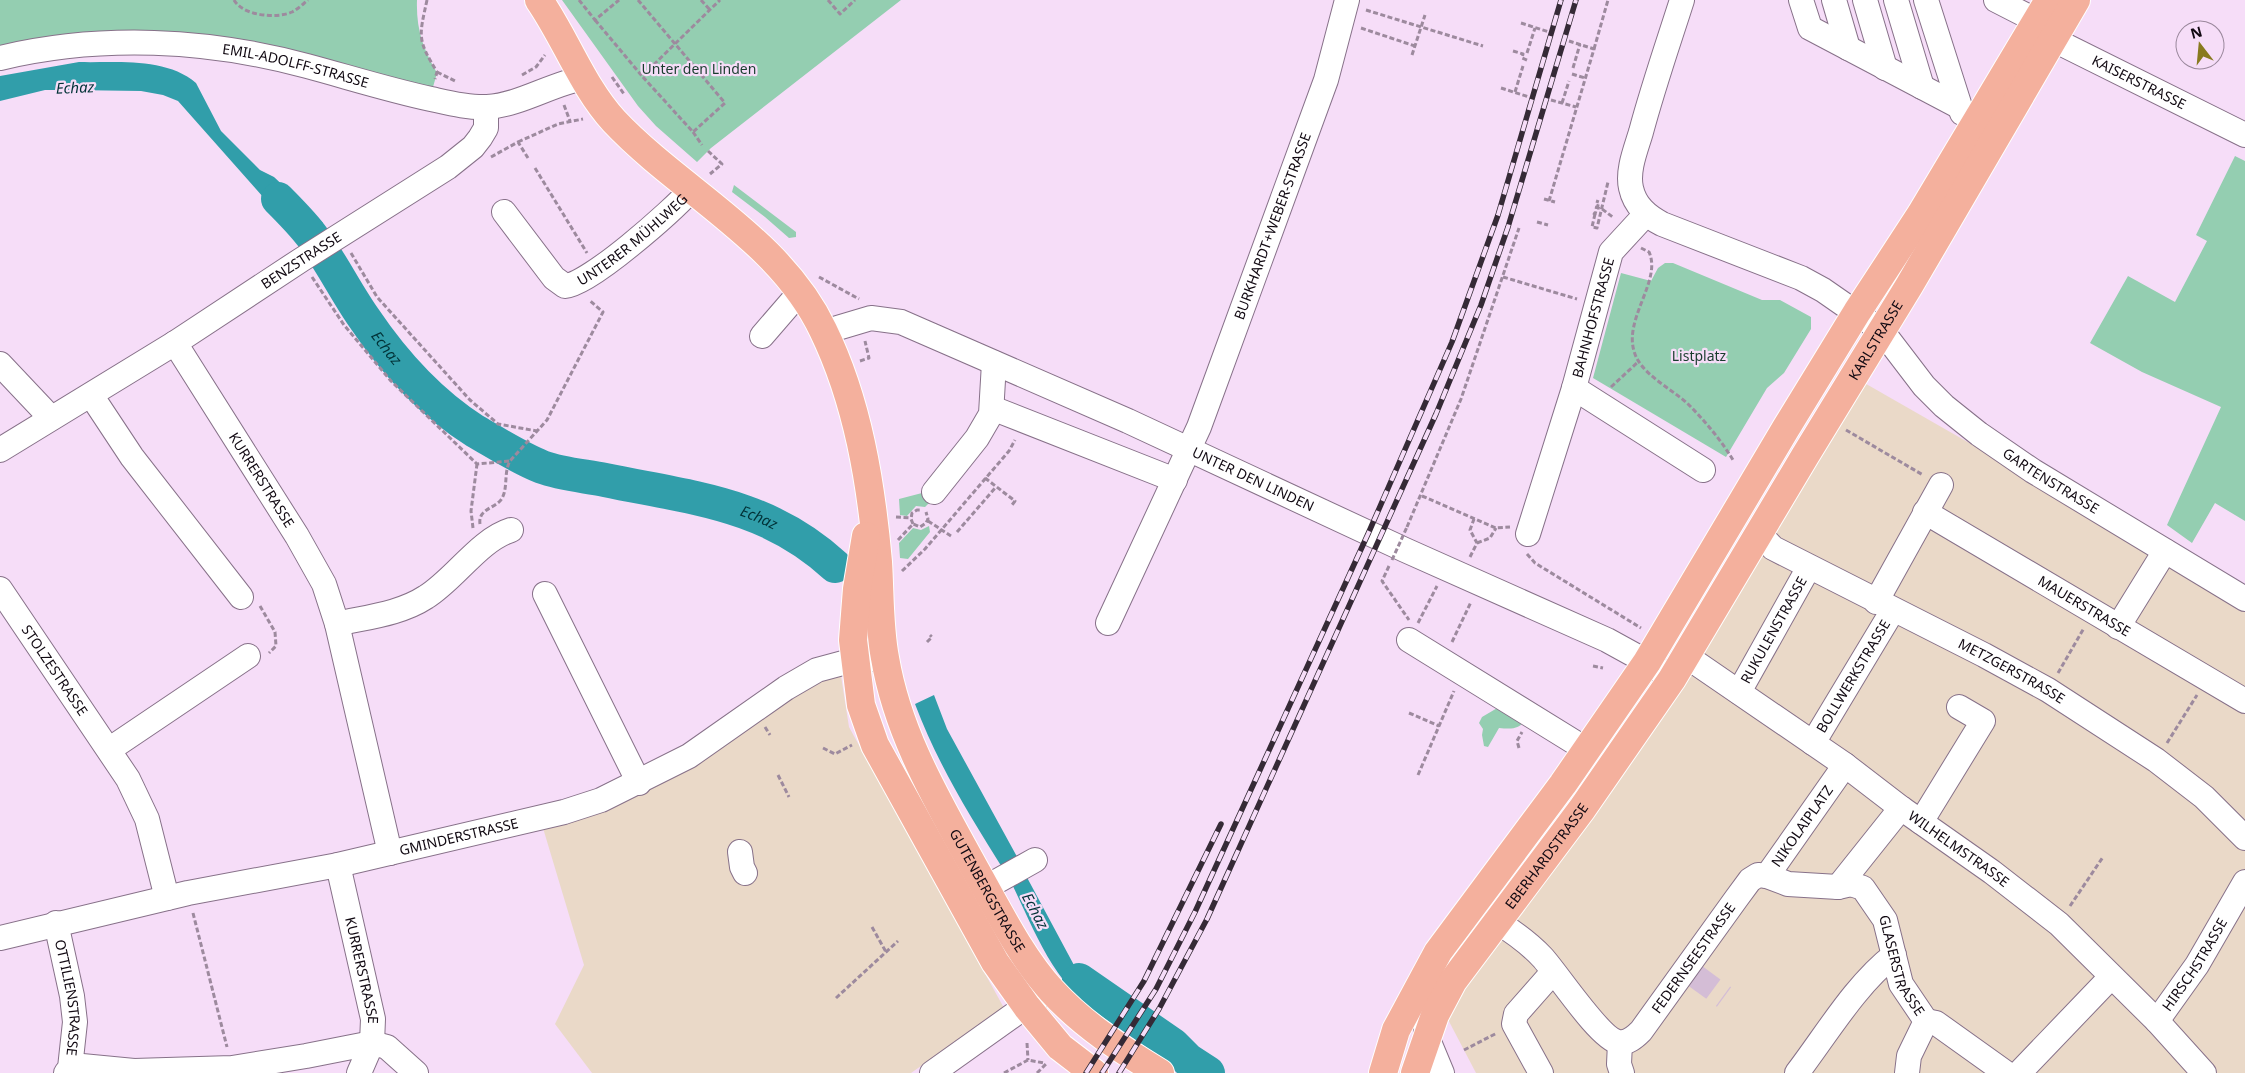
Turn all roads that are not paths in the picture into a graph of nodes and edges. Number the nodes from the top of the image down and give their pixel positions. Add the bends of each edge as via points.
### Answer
1 (539, 0) edge
2 (1682, 0) edge
3 (1801, 0) edge
4 (1834, 0) edge
5 (1864, 0) edge
6 (1896, 0) edge
7 (1926, 0) edge
8 (1996, 0) edge
9 (2076, 0) edge
10 (1345, 9) edge
11 (2043, 23) edge
12 (1848, 48) junction
13 (0, 58) edge
14 (1885, 68) junction
15 (584, 78) junction
16 (1922, 87) junction
17 (1958, 106) junction
18 (486, 107) junction
19 (1971, 130) junction
20 (2245, 135) edge
21 (691, 190) junction
22 (504, 212) dead end
23 (1646, 214) junction
24 (809, 284) junction
25 (1857, 312) junction
26 (1882, 330) junction
27 (824, 332) junction
28 (762, 336) dead end
29 (175, 343) junction
30 (994, 363) junction
31 (0, 364) edge
32 (1813, 384) junction
33 (1574, 388) junction
34 (91, 395) junction
35 (992, 408) junction
36 (1834, 410) junction
37 (51, 418) junction
38 (1190, 448) junction
39 (0, 450) edge
40 (1703, 470) dead end
41 (1175, 480) junction
42 (1941, 485) road end
43 (929, 502) road end
44 (882, 511) junction
45 (1924, 512) junction
46 (1759, 533) junction
47 (1528, 534) road end
48 (492, 536) road end
49 (2166, 552) junction
50 (1809, 567) junction
51 (0, 590) edge
52 (545, 594) dead end
53 (241, 598) road end
54 (2245, 599) edge
55 (1885, 606) junction
56 (1108, 623) dead end
57 (337, 624) junction
58 (2118, 627) junction
59 (1410, 631) road end
60 (1654, 651) junction
61 (248, 656) road end
62 (1686, 656) junction
63 (885, 658) junction
64 (854, 660) junction
65 (1672, 679) junction
66 (1739, 692) junction
67 (2245, 701) edge
68 (1959, 707) dead end
69 (1813, 742) junction
70 (110, 749) junction
71 (1587, 750) junction
72 (1845, 765) junction
73 (638, 783) junction
74 (1901, 808) junction
75 (1922, 822) junction
76 (2245, 838) edge
77 (390, 853) junction
78 (1035, 860) dead end
79 (338, 865) junction
80 (1766, 876) junction
81 (2245, 882) edge
82 (992, 884) junction
83 (1838, 887) junction
84 (1863, 888) joint
85 (177, 896) junction
86 (1496, 921) junction
87 (56, 923) junction
88 (0, 938) edge
89 (1894, 955) junction
90 (1553, 972) junction
91 (1425, 973) junction
92 (2112, 976) junction
93 (1050, 989) junction
94 (1027, 1007) junction
95 (1926, 1021) junction
96 (2157, 1021) junction
97 (1427, 1037) junction
98 (372, 1043) junction
99 (1620, 1043) junction
100 (68, 1070) edge
101 (359, 1073) edge
102 (416, 1073) edge
103 (932, 1073) edge
104 (1094, 1073) edge
105 (1160, 1073) edge
106 (1383, 1073) edge
107 (1415, 1073) edge
108 (1442, 1073) edge
109 (1541, 1073) edge
110 (1622, 1073) edge
111 (1797, 1073) edge
112 (1907, 1073) edge
113 (2006, 1073) edge
114 (2019, 1073) edge
115 (2204, 1073) edge

1 - 15 main road
2 - 23 street via 1631,169 1631,189
3 - 12 street via 1810,28
4 - 12 street
5 - 14 street
6 - 16 street
7 - 17 street
8 - 11 street, KAISERSTRASSE
9 - 11 main road, KARLSTRASSE
10 - 38 street, BURKHARDT+WEBER-STRASSE via 1326,80
11 - 19 main road, KARLSTRASSE
11 - 20 street, KAISERSTRASSE
11 - 26 main road, KARLSTRASSE
12 - 14 street
13 - 18 street, EMIL-ADOLFF-STRASSE via 106,43 206,46 282,60 430,99
14 - 16 street
15 - 18 street, EMIL-ADOLFF-STRASSE
15 - 21 main road via 616,123
16 - 17 street
17 - 19 street
18 - 29 street, BENZSTRASSE via 486,128 473,147 448,168
19 - 25 main road, KARLSTRASSE
21 - 22 street, UNTERER MÜHLWEG via 598,269 571,286 565,286 554,278
21 - 24 main road
23 - 25 street via 1662,224 1801,278
23 - 33 street, BAHNHOFSTRASSE via 1611,252
24 - 27 main road
24 - 28 street
25 - 26 street
25 - 32 main road, KARLSTRASSE
26 - 36 main road, KARLSTRASSE
26 - 49 street, GARTENSTRASSE via 1924,386 1979,434
27 - 30 street, UNTER DEN LINDEN via 861,319 885,318
27 - 44 main road via 854,416
29 - 34 street, BENZSTRASSE
29 - 57 street, KURRERSTRASSE via 297,536 324,584
30 - 35 street
30 - 38 street, UNTER DEN LINDEN
31 - 37 street
32 - 36 main road
32 - 60 main road, KARLSTRASSE
33 - 40 street
33 - 47 street, BAHNHOFSTRASSE
34 - 37 street, BENZSTRASSE
34 - 53 street via 132,457
35 - 41 street
35 - 43 street via 977,438
36 - 46 main road, KARLSTRASSE
37 - 39 street, BENZSTRASSE
38 - 41 street, BURKHARDT+WEBER-STRASSE
38 - 60 street, UNTER DEN LINDEN via 1607,640
41 - 56 street, BURKHARDT+WEBER-STRASSE
42 - 45 street, BOLLWERKSTRASSE
44 - 63 main road via 876,547
44 - 64 main road via 857,589
45 - 55 street, BOLLWERKSTRASSE
45 - 58 street, MAUERSTRASSE
46 - 50 street, METZGERSTRASSE via 1773,548
46 - 62 main road, KARLSTRASSE
48 - 57 street via 454,575 426,597 396,611
49 - 54 street, GARTENSTRASSE
49 - 58 street
50 - 55 street, METZGERSTRASSE
50 - 66 street, RUKULENSTRASSE
51 - 70 street, STOLZESTRASSE
52 - 73 street
55 - 69 street, BOLLWERKSTRASSE
55 - 76 street, METZGERSTRASSE via 2048,690 2156,760 2204,798
57 - 77 street, KURRERSTRASSE
58 - 67 street, MAUERSTRASSE
59 - 71 street via 1453,666
60 - 65 street, UNTER DEN LINDEN
60 - 71 main road
61 - 70 street
62 - 65 main road, KARLSTRASSE
62 - 66 street, WILHELMSTRASSE
63 - 64 street, GMINDERSTRASSE
63 - 82 main road, GUTENBERGSTRASSE via 892,692 916,758
64 - 73 street, GMINDERSTRASSE via 826,666 800,679 689,756
64 - 94 main road, GUTENBERGSTRASSE via 861,705 875,745 995,962
65 - 86 main road, EBERHARDSTRASSE via 1582,809
66 - 69 street, WILHELMSTRASSE
68 - 75 street via 1983,721
69 - 72 street, WILHELMSTRASSE
70 - 85 street, STOLZESTRASSE via 143,807
71 - 91 main road via 1450,934
72 - 74 street, WILHELMSTRASSE
72 - 80 street, NIKOLAIPLATZ
73 - 77 street, GMINDERSTRASSE via 564,812
74 - 75 street, WILHELMSTRASSE
74 - 83 street
75 - 92 street, WILHELMSTRASSE via 2059,924
77 - 79 street, GMINDERSTRASSE
78 - 82 street
79 - 85 street, GMINDERSTRASSE
79 - 98 street, KURRERSTRASSE via 373,1019
80 - 83 street, NIKOLAIPLATZ via 1788,884
80 - 99 street, FEDERNSEESTRASSE via 1758,875 1750,880 1690,972 1641,1031 1628,1042
81 - 96 street, HIRSCHSTRASSE via 2197,965
82 - 93 main road, GUTENBERGSTRASSE via 1029,962
83 - 84 street, NIKOLAIPLATZ via 1851,884
84 - 89 street, GLASERSTRASSE via 1885,920
85 - 87 street, GMINDERSTRASSE
86 - 90 street via 1541,956
86 - 97 main road, EBERHARDSTRASSE via 1453,981
87 - 88 street, GMINDERSTRASSE
87 - 100 street, OTTILIENSTRASSE via 75,1022
89 - 95 street, GLASERSTRASSE via 1901,984
89 - 111 street via 1868,980
90 - 99 street via 1594,1021 1612,1040
90 - 109 street via 1516,1014 1514,1024
91 - 97 street, EBERHARDSTRASSE
91 - 106 main road via 1396,1030
92 - 96 street, WILHELMSTRASSE
92 - 114 street
93 - 94 street
93 - 105 main road, GUTENBERGSTRASSE via 1092,1027
94 - 103 street
94 - 104 main road, GUTENBERGSTRASSE via 1060,1047
95 - 112 street, GLASERSTRASSE via 1909,1056
95 - 113 street via 1936,1023
96 - 115 street, WILHELMSTRASSE
97 - 107 main road, EBERHARDSTRASSE
97 - 108 street
98 - 100 street via 232,1068 134,1071 82,1066
98 - 101 street, KURRERSTRASSE
98 - 102 street via 387,1047
99 - 110 street

